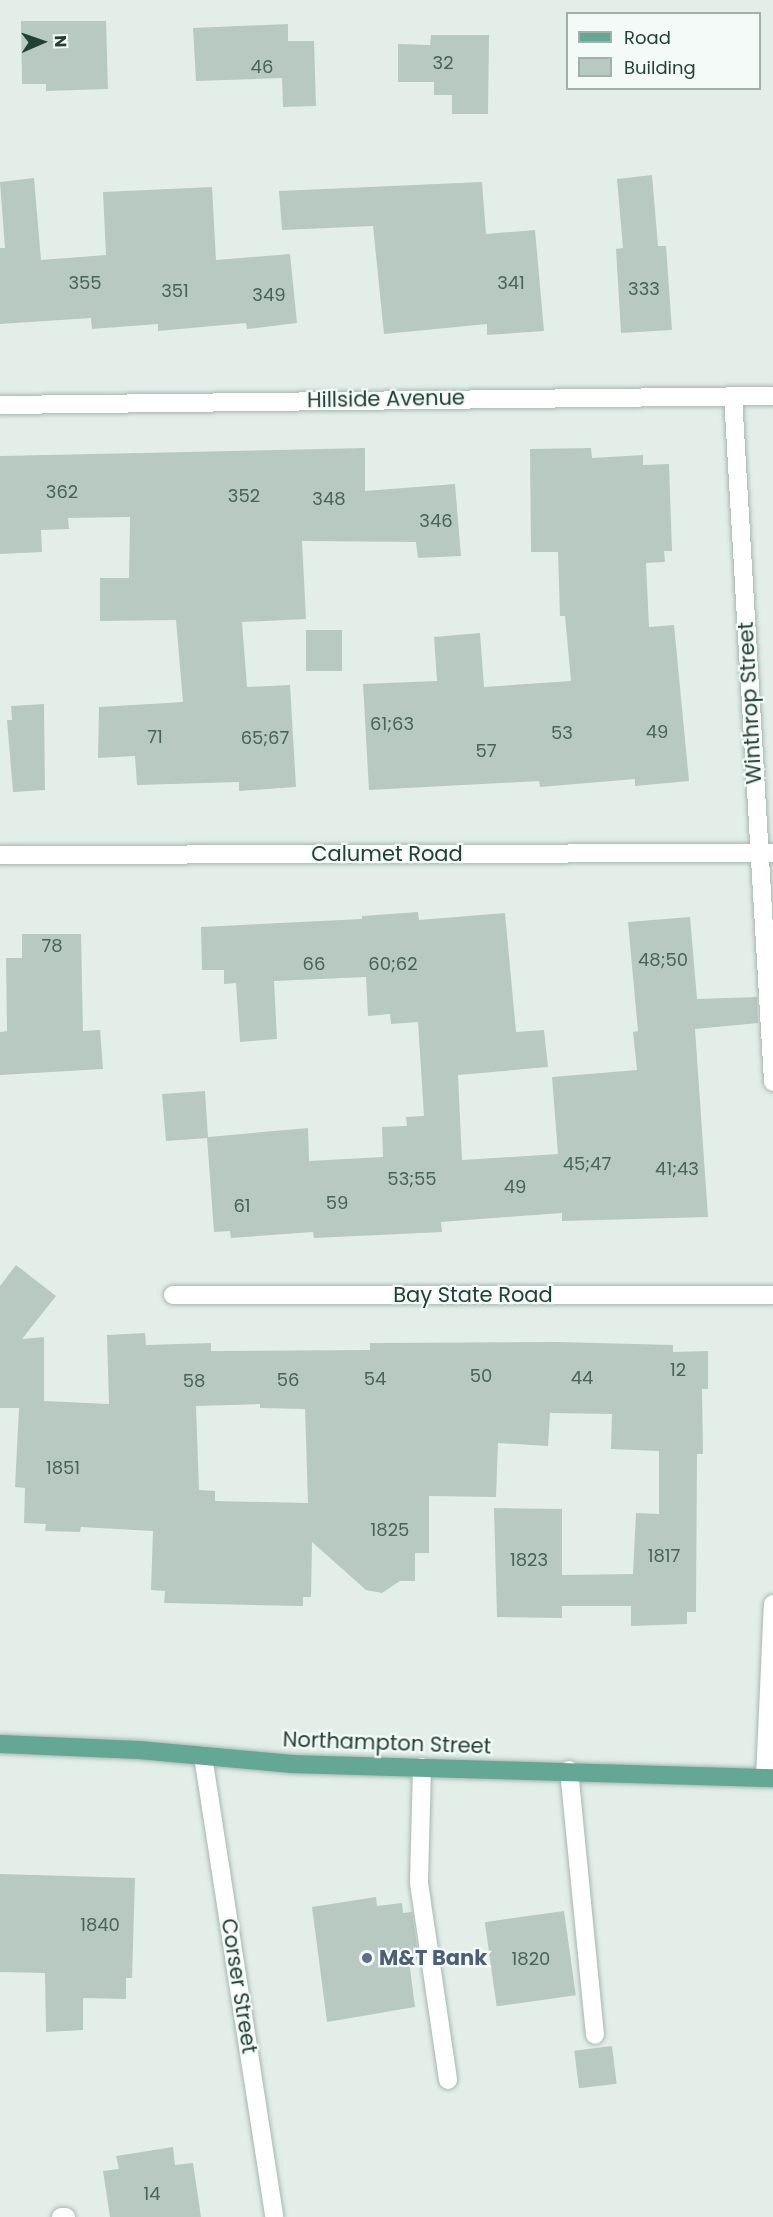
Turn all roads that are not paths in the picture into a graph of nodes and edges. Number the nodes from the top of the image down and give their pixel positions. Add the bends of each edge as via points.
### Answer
1 (734, 396) junction
2 (773, 396) edge
3 (0, 405) edge
4 (765, 853) edge
5 (0, 855) edge
6 (773, 1082) edge
7 (173, 1295) dead end
8 (773, 1295) edge
9 (773, 1604) edge
10 (0, 1744) edge
11 (203, 1756) junction
12 (422, 1767) junction
13 (569, 1770) junction
14 (769, 1778) edge
15 (595, 2035) dead end
16 (448, 2080) dead end
17 (61, 2217) edge
18 (66, 2217) edge
19 (274, 2217) edge

1 - 2 street, Hillside Avenue
1 - 3 street, Hillside Avenue
1 - 4 street, Winthrop Street
4 - 5 street, Calumet Road
4 - 6 street, Winthrop Street
7 - 8 street, Bay State Road
9 - 14 street
10 - 11 main road, Northampton Street
11 - 12 main road, Northampton Street via 292,1764
11 - 19 street, Corser Street
12 - 13 main road, Northampton Street
12 - 16 street via 419,1883
13 - 14 main road, Northampton Street
13 - 15 street
17 - 18 street

